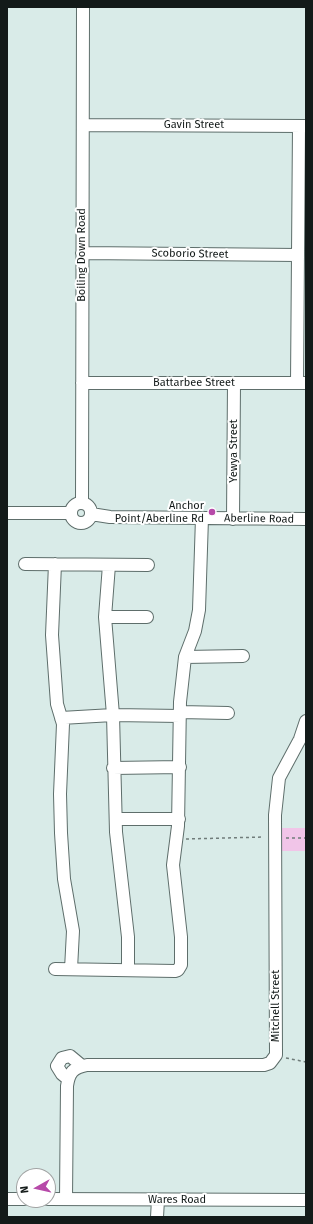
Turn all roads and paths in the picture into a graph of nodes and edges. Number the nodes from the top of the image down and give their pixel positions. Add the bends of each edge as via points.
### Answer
1 (83, 7) edge
2 (83, 125) junction
3 (303, 126) edge
4 (82, 253) junction
5 (298, 255) junction
6 (82, 383) junction
7 (234, 383) junction
8 (301, 383) edge
9 (82, 502) junction
10 (7, 513) edge
11 (71, 513) junction
12 (91, 514) junction
13 (202, 518) junction
14 (233, 519) junction
15 (306, 519) edge
16 (25, 564) dead end
17 (55, 564) junction
18 (109, 565) junction
19 (148, 565) dead end
20 (105, 617) junction
21 (147, 617) dead end
22 (243, 656) dead end
23 (185, 657) junction
24 (228, 713) dead end
25 (180, 714) junction
26 (113, 715) junction
27 (60, 718) junction
28 (306, 721) edge
29 (180, 767) junction
30 (114, 768) junction
31 (116, 819) junction
32 (179, 819) junction
33 (275, 837) junction
34 (306, 838) edge
35 (177, 840) junction
36 (55, 969) dead end
37 (71, 969) junction
38 (128, 970) junction
39 (276, 1055) junction
40 (306, 1062) edge
41 (56, 1199) edge
42 (66, 1199) junction
43 (158, 1200) junction
44 (306, 1200) edge
45 (157, 1217) edge

1 - 2 street, Boiling Down Road
2 - 3 street, Gavin Street
2 - 4 street, Boiling Down Road
3 - 5 street
4 - 5 street, Scoborio Street
4 - 6 street, Boiling Down Road
5 - 8 street
6 - 7 street, Battarbee Street
6 - 9 street, Boiling Down Road
7 - 8 street, Battarbee Street
7 - 14 street, Yewya Street
9 - 11 street via 73,507
9 - 12 street via 90,508
10 - 11 street
11 - 12 street via 76,522 82,523 88,520
12 - 13 street, Aberline Road via 110,517
13 - 14 street, Aberline Road
13 - 23 street via 199,610 195,631
14 - 15 street, Aberline Road
16 - 17 street
17 - 18 street
17 - 27 street via 52,635
18 - 19 street
18 - 20 street
20 - 21 street
20 - 26 street
22 - 23 street
23 - 25 street
24 - 25 street
25 - 26 street
25 - 29 street
26 - 27 street
26 - 30 street
27 - 37 street via 64,732 60,794 61,833 64,880 73,931
28 - 33 street, Mitchell Street via 300,739 279,778
29 - 30 street
29 - 32 street
30 - 31 street
31 - 32 street
31 - 38 street via 128,937
32 - 35 street
33 - 34 path
33 - 35 path
33 - 39 street, Mitchell Street
35 - 38 street via 173,865 181,937 181,965 175,971
36 - 37 street
37 - 38 street
39 - 40 path
39 - 42 street, Mitchell Street via 270,1063 256,1066 82,1066 71,1071 68,1079
41 - 42 street, Wares Road
42 - 43 street, Wares Road
43 - 44 street, Wares Road
43 - 45 street

